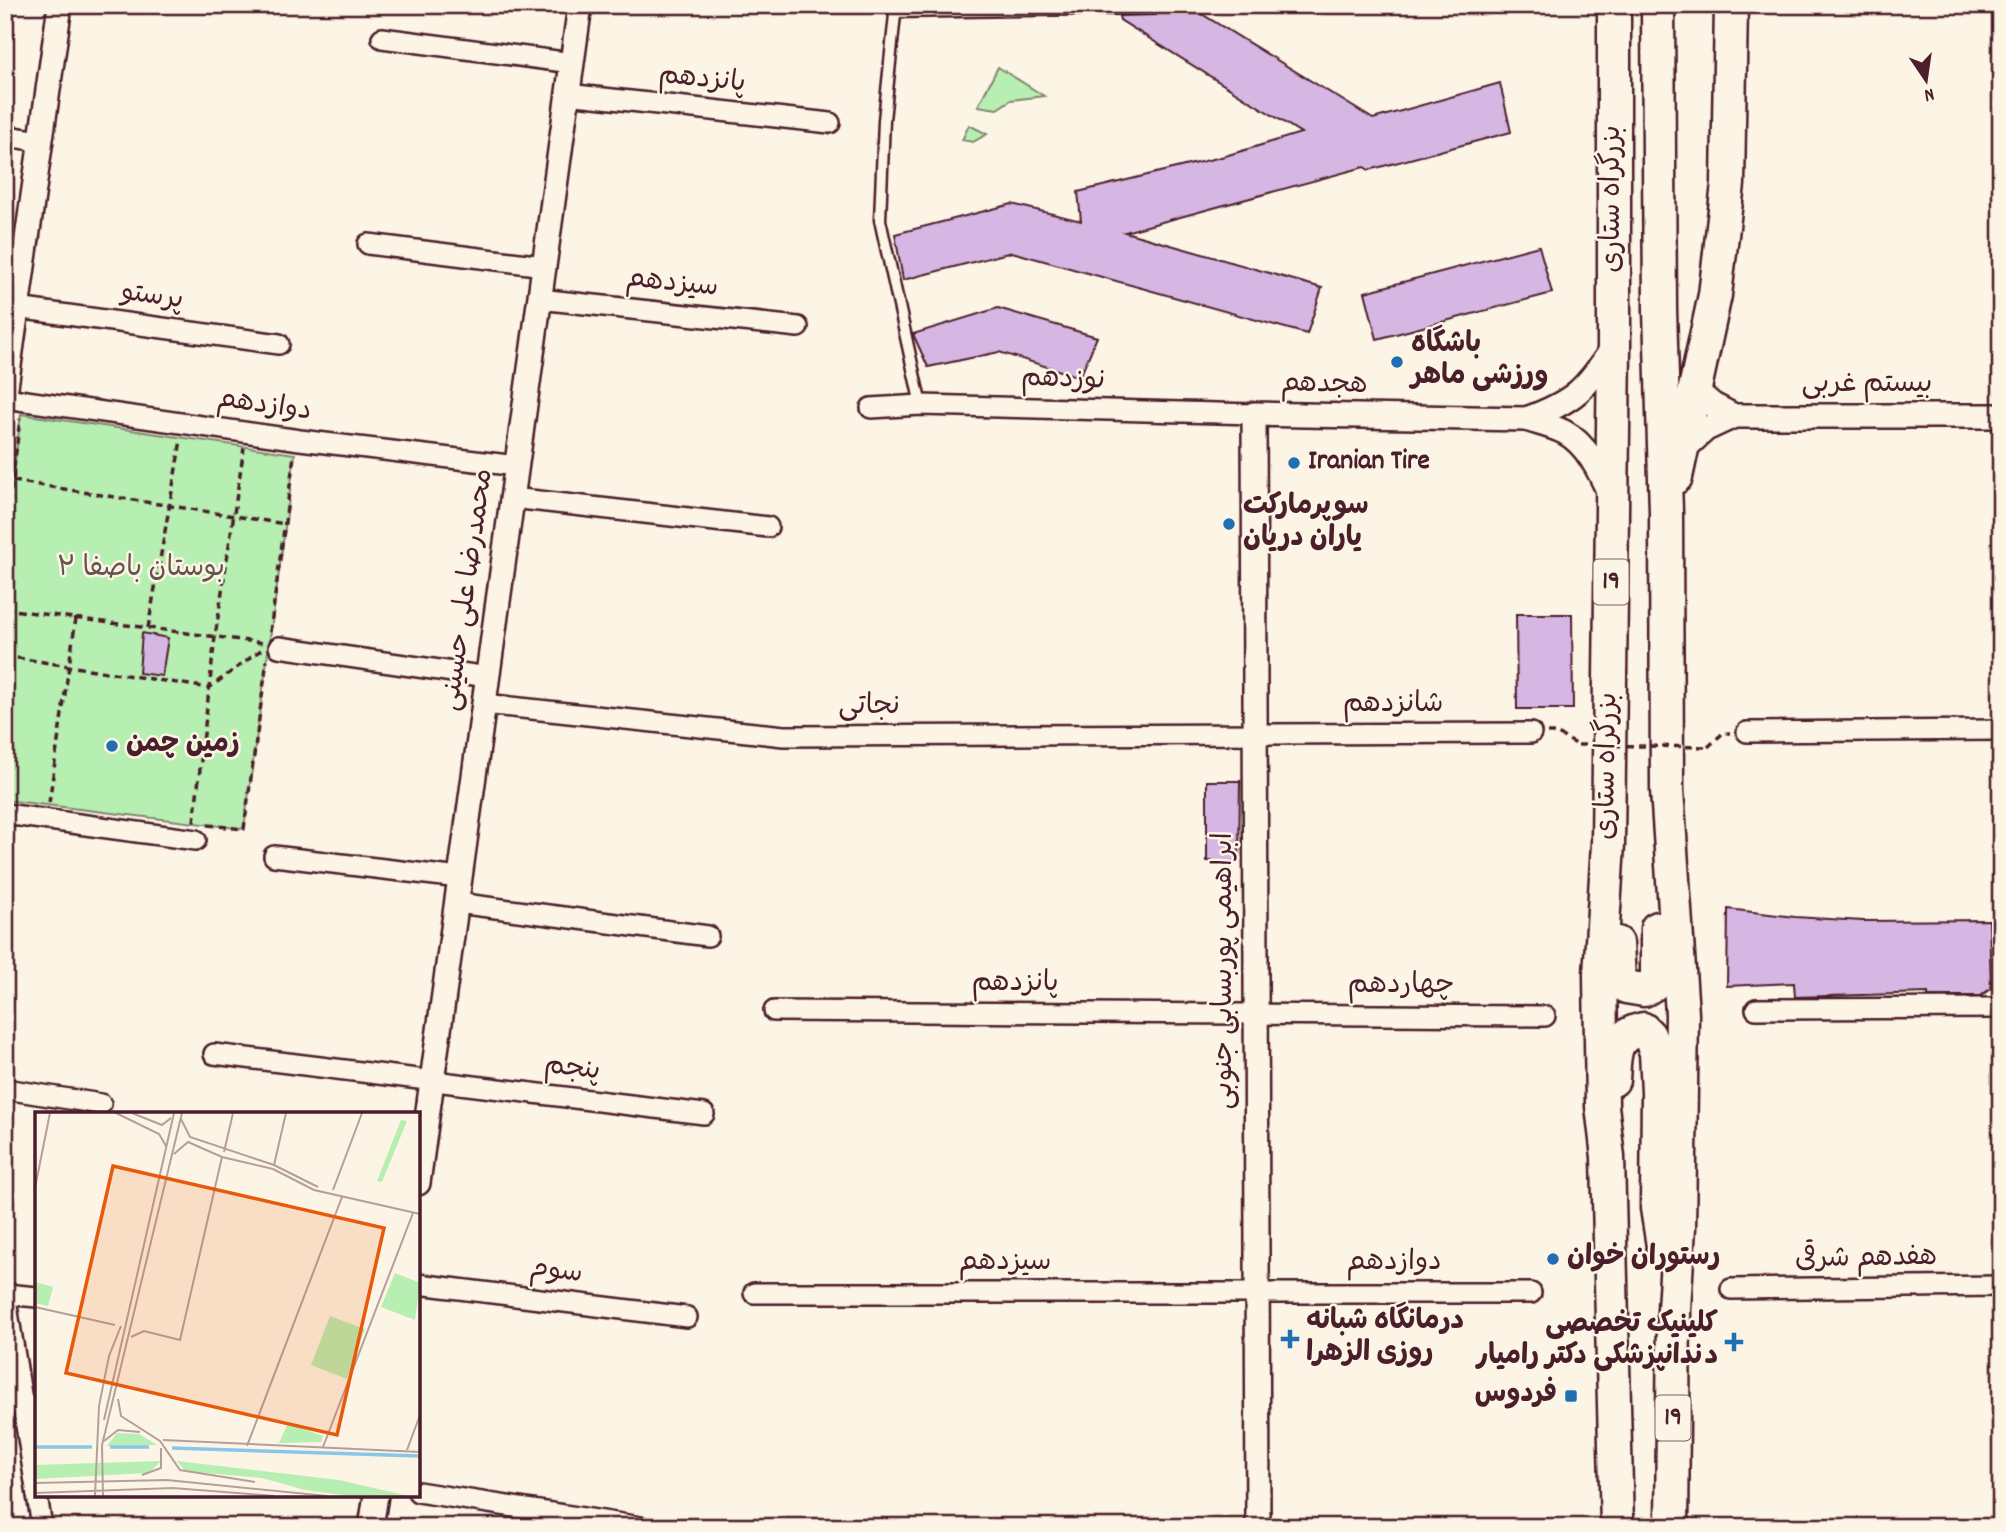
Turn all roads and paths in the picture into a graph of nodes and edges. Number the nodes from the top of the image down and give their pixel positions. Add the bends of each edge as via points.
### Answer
1 (60, 5) edge
2 (580, 5) edge
3 (1614, 5) edge
4 (1658, 5) edge
5 (1731, 5) edge
6 (1153, 8) dead end
7 (895, 9) edge
8 (382, 38) dead end
9 (572, 63) junction
10 (567, 94) junction
11 (830, 123) dead end
12 (5, 136) edge
13 (41, 141) junction
14 (368, 244) dead end
15 (544, 266) junction
16 (13, 277) edge
17 (539, 299) junction
18 (17, 308) junction
19 (798, 327) dead end
20 (279, 344) dead end
21 (1614, 346) junction
22 (1696, 391) junction
23 (5, 396) edge
24 (921, 405) junction
25 (871, 408) dead end
26 (21, 414) dead end
27 (1254, 414) junction
28 (1734, 416) junction
29 (2001, 416) edge
30 (1526, 419) junction
31 (181, 437) dead end
32 (232, 444) dead end
33 (1684, 449) junction
34 (295, 454) dead end
35 (517, 466) junction
36 (13, 481) junction
37 (512, 498) junction
38 (1612, 499) junction
39 (169, 505) junction
40 (1667, 512) junction
41 (233, 516) junction
42 (285, 524) junction
43 (768, 527) dead end
44 (5, 539) edge
45 (5, 608) edge
46 (76, 618) junction
47 (148, 628) junction
48 (215, 637) junction
49 (272, 650) junction
50 (5, 656) edge
51 (69, 667) junction
52 (488, 677) junction
53 (209, 688) junction
54 (484, 704) junction
55 (2001, 730) edge
56 (1746, 732) joint
57 (1531, 733) joint
58 (1255, 735) junction
59 (1667, 790) junction
60 (49, 805) dead end
61 (5, 814) edge
62 (244, 829) dead end
63 (195, 831) joint
64 (1608, 844) junction
65 (274, 856) dead end
66 (460, 878) junction
67 (457, 903) junction
68 (708, 936) dead end
69 (2001, 1008) edge
70 (1756, 1009) dead end
71 (774, 1011) dead end
72 (1256, 1014) junction
73 (1545, 1016) dead end
74 (214, 1054) dead end
75 (432, 1081) junction
76 (5, 1088) edge
77 (101, 1104) dead end
78 (704, 1114) dead end
79 (1608, 1157) junction
80 (420, 1168) edge
81 (420, 1284) edge
82 (2001, 1286) edge
83 (1731, 1289) dead end
84 (1257, 1292) junction
85 (5, 1293) edge
86 (754, 1293) dead end
87 (1531, 1293) dead end
88 (35, 1297) edge
89 (1674, 1309) junction
90 (687, 1317) dead end
91 (22, 1404) edge
92 (35, 1483) edge
93 (420, 1492) edge
94 (37, 1497) edge
95 (376, 1497) edge
96 (42, 1527) edge
97 (371, 1527) edge
98 (641, 1527) edge
99 (1258, 1527) edge
100 (1617, 1527) edge
101 (1672, 1527) edge

1 - 13 street
2 - 9 street, محمدرضا علی حسینی
3 - 21 highway, بزرگراه ستاری / 19
4 - 40 highway, بزرگراه ستاری / 19
5 - 22 highway, بزرگراه ستاری / 19 via 1728,184 1715,295
6 - 7 lane
7 - 24 lane via 880,220
8 - 9 street
9 - 10 street, محمدرضا علی حسینی
10 - 11 street, پانزدهم
10 - 15 street, محمدرضا علی حسینی
12 - 13 street
13 - 16 street
14 - 15 street
15 - 17 street, محمدرضا علی حسینی
16 - 18 street
17 - 19 street, سیزدهم
17 - 35 street, محمدرضا علی حسینی
18 - 20 street, پرستو
18 - 23 street
21 - 30 street, هجدهم via 1572,399
21 - 38 highway, بزرگراه ستاری / 19
22 - 28 street
22 - 33 highway, بزرگراه ستاری / 19
23 - 35 street, دوازدهم via 300,440
24 - 25 street, نوزدهم
24 - 27 street, نوزدهم
26 - 36 path
27 - 30 street, هجدهم
27 - 58 street, ابراهیمی پوربسابی جنوبی
28 - 29 street, بیستم غربی
28 - 33 street via 1706,429
30 - 38 street via 1565,432 1581,446
31 - 39 path
32 - 41 path via 245,446
33 - 40 highway, بزرگراه ستاری / 19
34 - 42 path
35 - 37 street, محمدرضا علی حسینی
36 - 39 path
36 - 44 path
37 - 43 street
37 - 52 street, محمدرضا علی حسینی
38 - 64 highway, بزرگراه ستاری / 19
39 - 41 path
39 - 47 path
40 - 59 highway, بزرگراه ستاری / 19
41 - 42 path
41 - 48 path
42 - 49 path
45 - 46 path
46 - 47 path
46 - 51 path
47 - 48 path
48 - 49 path
48 - 53 path
49 - 52 street
49 - 53 path
49 - 62 path
50 - 51 path
51 - 53 path
51 - 60 path
52 - 54 street, محمدرضا علی حسینی
53 - 63 path
54 - 58 street, نجاتی via 784,736
54 - 66 street, محمدرضا علی حسینی
55 - 56 street
56 - 57 path, bridge via 1723,733 1708,747 1578,745 1556,733
57 - 58 street, شانزدهم
58 - 72 street, ابراهیمی پوربسابی جنوبی
59 - 64 highway via 1661,822 1657,975 1654,984 1644,990 1626,987 1619,980
59 - 89 highway, بزرگراه ستاری / 19 via 1682,1014
61 - 63 street
64 - 79 highway, بزرگراه ستاری / 19 via 1600,975 1602,1106
65 - 66 street
66 - 67 street, محمدرضا علی حسینی
67 - 68 street
67 - 75 street, محمدرضا علی حسینی
69 - 70 street
71 - 72 street, پانزدهم
72 - 73 street, چهاردهم
72 - 84 street, ابراهیمی پوربسابی جنوبی
74 - 75 street, پنجم
75 - 78 street, پنجم
75 - 80 street, محمدرضا علی حسینی
76 - 77 street
79 - 89 highway via 1616,1049 1626,1034 1643,1029 1656,1052 1657,1208
79 - 100 highway, بزرگراه ستاری / 19
81 - 90 street, سوم
82 - 83 street, هفدهم شرقی
84 - 86 street, سیزدهم
84 - 87 street, دوازدهم
84 - 99 street, ابراهیمی پوربسابی جنوبی
85 - 88 street
85 - 91 street
89 - 101 highway, بزرگراه ستاری / 19
91 - 92 street
93 - 98 street
94 - 96 street
95 - 97 street

